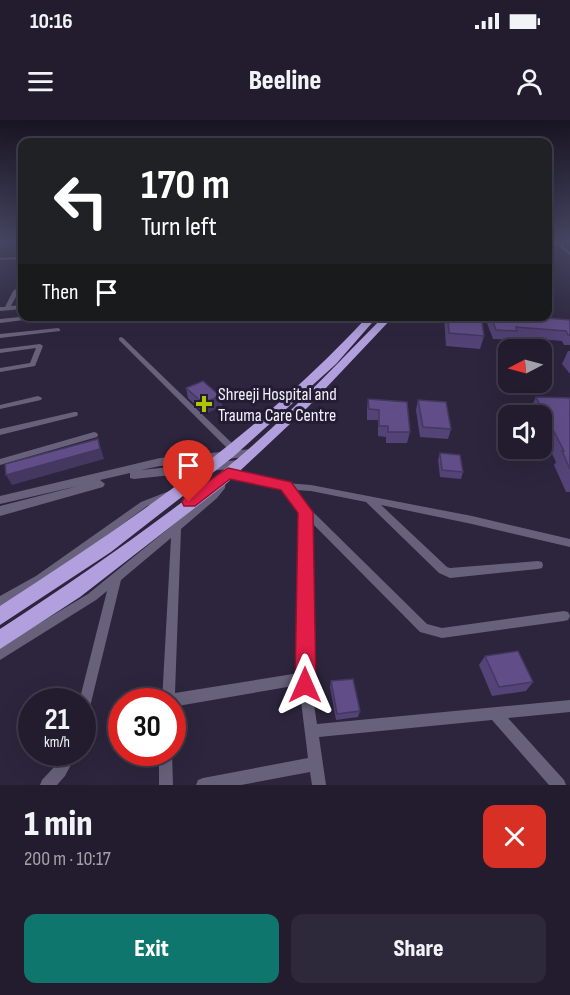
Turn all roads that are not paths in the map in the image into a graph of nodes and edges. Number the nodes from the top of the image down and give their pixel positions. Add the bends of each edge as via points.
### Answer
1 (16, 291) dead end
2 (4, 308) edge
3 (18, 319) edge
4 (0, 321) edge
5 (369, 321) edge
6 (385, 321) edge
7 (58, 330) dead end
8 (0, 336) edge
9 (121, 339) dead end
10 (0, 351) edge
11 (0, 370) edge
12 (38, 398) dead end
13 (0, 407) edge
14 (74, 414) dead end
15 (0, 432) edge
16 (94, 435) dead end
17 (0, 462) edge
18 (230, 464) junction
19 (212, 466) junction
20 (286, 486) junction
21 (311, 488) junction
22 (180, 490) junction
23 (368, 499) junction
24 (0, 500) edge
25 (300, 504) junction
26 (0, 511) edge
27 (176, 528) junction
28 (570, 543) edge
29 (538, 565) dead end
30 (116, 577) junction
31 (0, 602) edge
32 (0, 616) edge
33 (564, 616) dead end
34 (0, 640) edge
35 (0, 654) edge
36 (305, 678) junction
37 (88, 688) edge
38 (169, 688) edge
39 (186, 698) edge
40 (570, 706) edge
41 (494, 713) junction
42 (311, 731) junction
43 (315, 764) junction
44 (63, 766) edge
45 (166, 766) edge
46 (47, 785) edge
47 (166, 785) edge
48 (202, 785) edge
49 (319, 785) edge
50 (560, 785) edge

1 - 2 street
3 - 4 street
5 - 18 highway
6 - 18 highway via 251,453
7 - 8 street
9 - 18 street
10 - 11 street via 40,346 33,365
12 - 13 street
14 - 15 street
16 - 17 street
18 - 19 highway
18 - 20 street
18 - 24 street via 160,462
18 - 27 street via 221,488
18 - 34 highway via 74,591
19 - 22 highway
19 - 26 street via 117,478
20 - 21 street
20 - 25 street
21 - 23 street
21 - 25 street
22 - 31 street via 144,504 40,579
22 - 32 highway via 105,547
23 - 28 street
23 - 29 street via 450,573
25 - 33 street via 424,628 442,633
25 - 36 street via 305,512
27 - 30 street
27 - 38 street
30 - 35 street via 92,597
30 - 37 street
36 - 39 street
36 - 42 street
40 - 41 street
41 - 42 street
41 - 50 street
42 - 43 street
43 - 48 street
43 - 49 street
44 - 46 street
45 - 47 street

